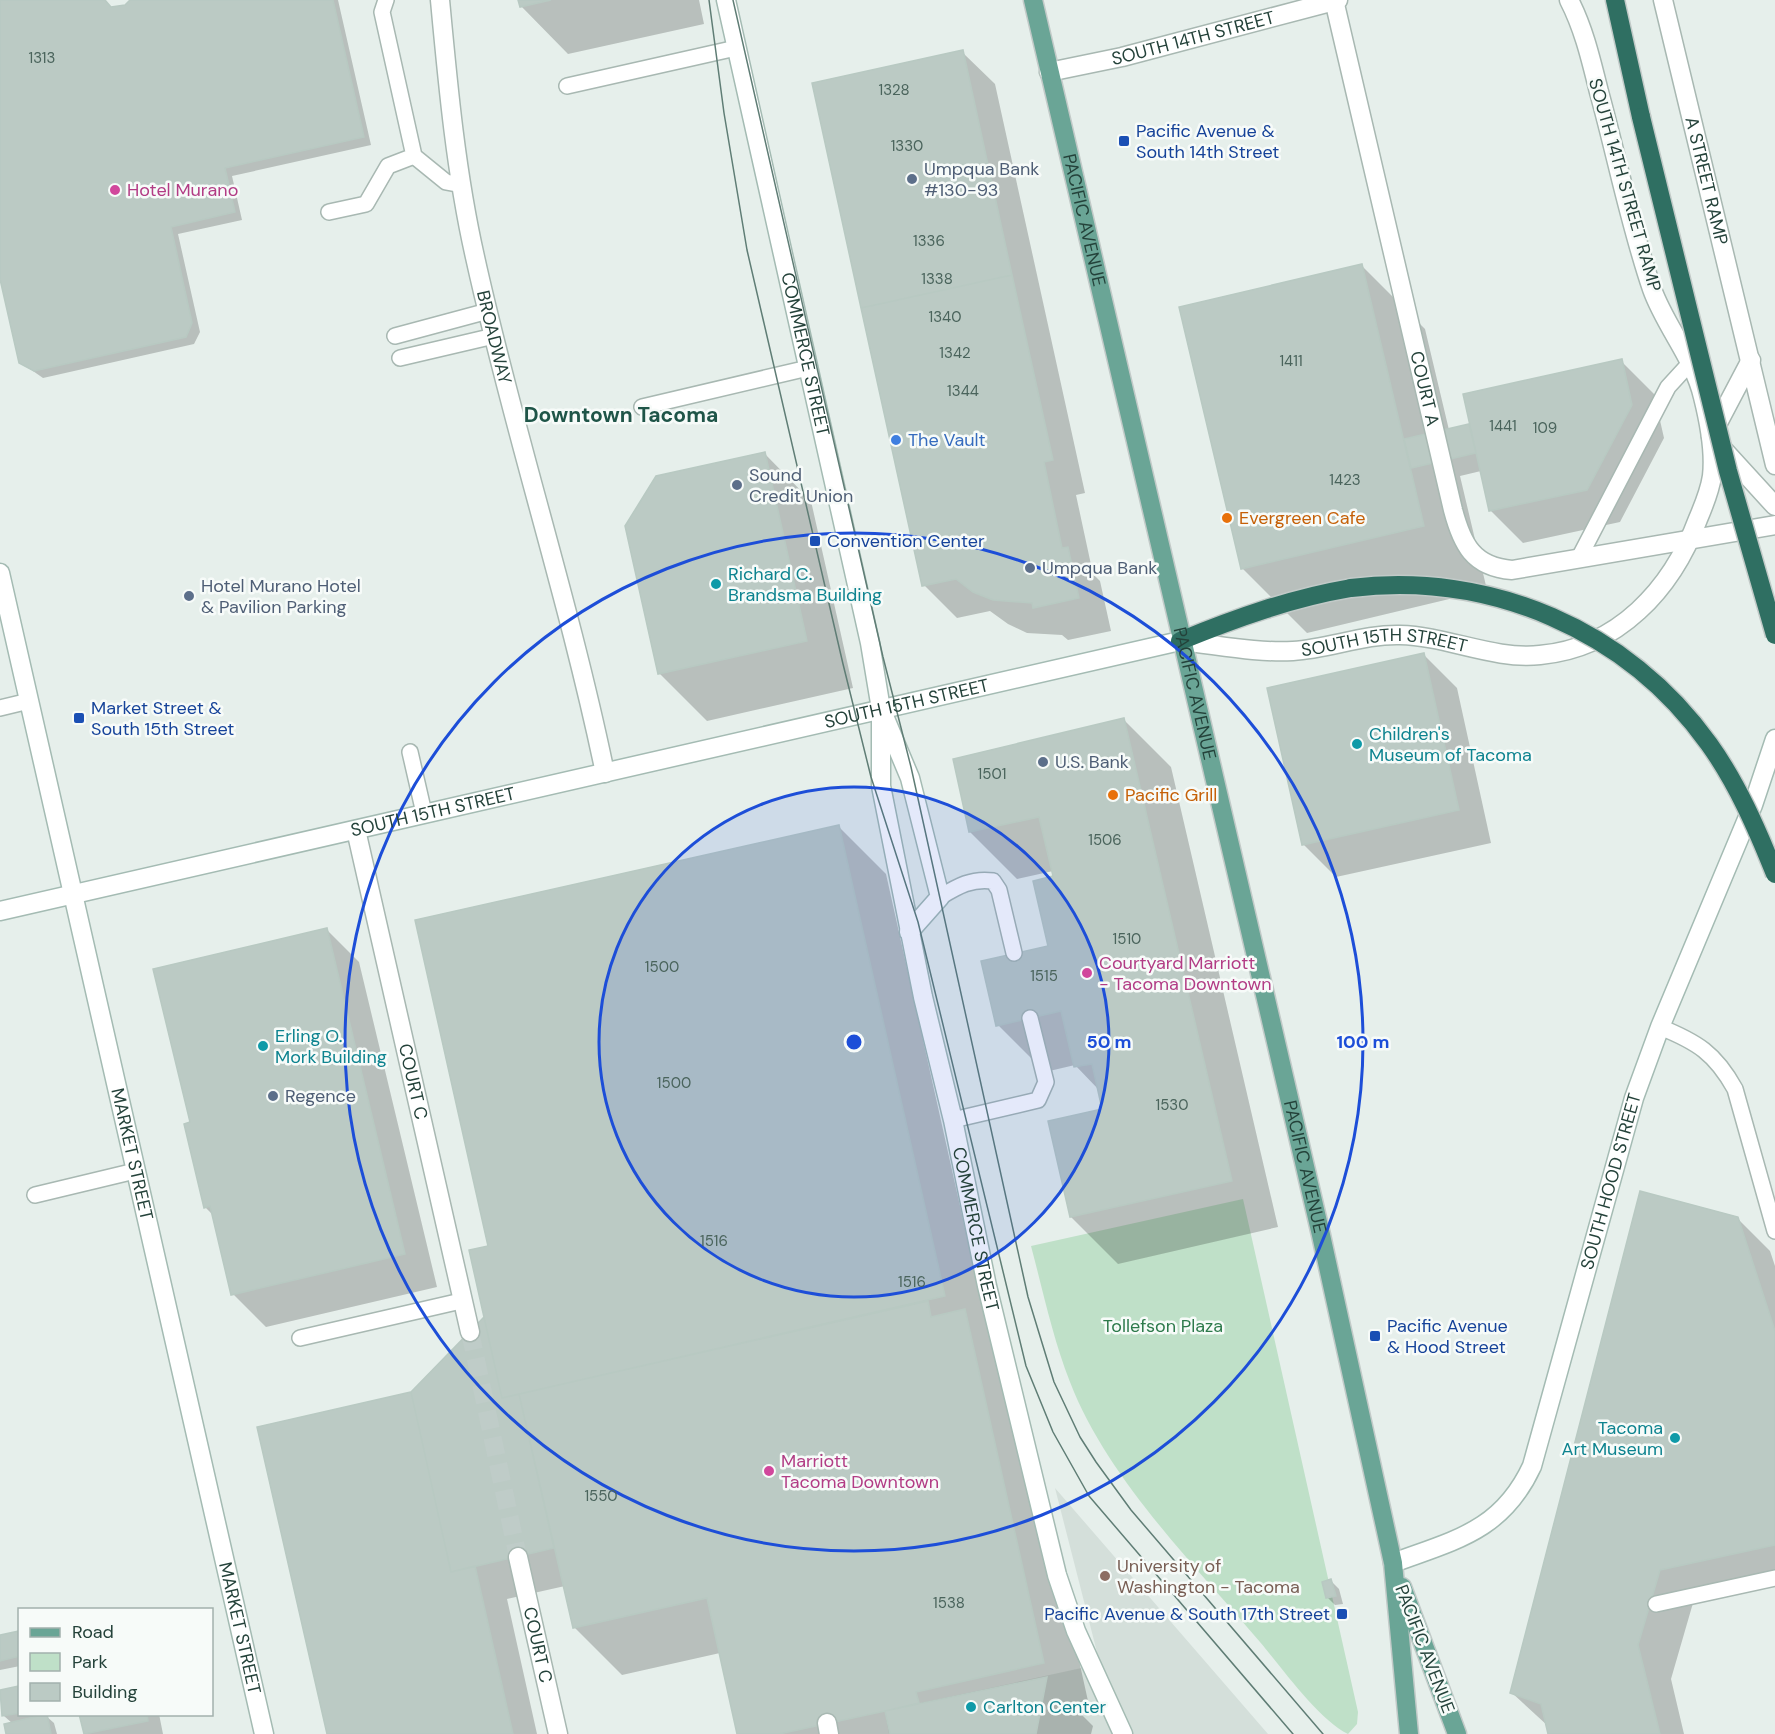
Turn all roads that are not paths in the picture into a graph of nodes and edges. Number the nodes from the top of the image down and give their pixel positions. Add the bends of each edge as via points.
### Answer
1 (386, 0) edge
2 (440, 0) edge
3 (726, 0) edge
4 (1033, 0) edge
5 (1336, 0) edge
6 (1569, 0) edge
7 (1663, 0) edge
8 (1615, 3) edge
9 (736, 48) junction
10 (1049, 72) junction
11 (567, 86) dead end
12 (414, 156) junction
13 (462, 185) junction
14 (329, 212) dead end
15 (488, 311) junction
16 (395, 336) dead end
17 (494, 336) junction
18 (400, 358) dead end
19 (1751, 360) junction
20 (1690, 363) junction
21 (808, 368) junction
22 (642, 407) dead end
23 (1711, 436) junction
24 (1775, 465) edge
25 (1775, 507) edge
26 (1775, 525) edge
27 (1691, 538) junction
28 (1579, 558) junction
29 (0, 573) edge
30 (1775, 635) edge
31 (1180, 641) junction
32 (29, 701) junction
33 (0, 708) edge
34 (881, 709) junction
35 (1775, 739) edge
36 (410, 752) dead end
37 (605, 773) junction
38 (424, 813) junction
39 (356, 830) junction
40 (1775, 874) edge
41 (72, 894) junction
42 (940, 897) junction
43 (0, 911) edge
44 (909, 932) junction
45 (1014, 954) dead end
46 (1030, 1018) dead end
47 (1660, 1028) junction
48 (953, 1120) junction
49 (135, 1171) junction
50 (35, 1195) dead end
51 (1775, 1231) edge
52 (461, 1301) junction
53 (470, 1332) tunnel mouth
54 (300, 1338) dead end
55 (518, 1557) tunnel mouth
56 (1393, 1563) junction
57 (1775, 1578) edge
58 (1656, 1604) dead end
59 (264, 1734) edge
60 (558, 1734) edge
61 (1124, 1734) edge
62 (1409, 1734) edge
63 (1457, 1734) edge

1 - 12 lane via 382,12
2 - 13 street, BROADWAY
3 - 9 street, COMMERCE STREET
4 - 10 main road, PACIFIC AVENUE
5 - 10 street, SOUTH 14TH STREET via 1122,57
5 - 28 street, COURT A via 1453,510 1465,544 1474,556 1496,569 1512,570
6 - 20 street, SOUTH 14TH STREET RAMP via 1586,44 1653,290
7 - 19 street, A STREET RAMP
8 - 30 highway, bridge via 1728,471
9 - 11 lane
9 - 21 street, COMMERCE STREET
10 - 31 main road, PACIFIC AVENUE
12 - 13 lane via 446,183
12 - 14 lane via 388,165 366,204
13 - 15 street, BROADWAY
15 - 16 lane
15 - 17 street, BROADWAY
17 - 18 lane
17 - 37 street, BROADWAY
19 - 23 street
19 - 24 street, A STREET RAMP
20 - 23 street, SOUTH 14TH STREET RAMP via 1703,394
20 - 28 lane via 1668,387
21 - 22 lane
21 - 34 street, COMMERCE STREET via 870,643
23 - 25 street
23 - 27 street, SOUTH 14TH STREET RAMP via 1712,475
26 - 27 street
27 - 28 street, COURT A
27 - 31 street, SOUTH 15TH STREET via 1653,598 1625,624 1595,642 1568,651 1536,656 1512,654 1426,636 1396,635 1295,651
29 - 32 street, MARKET STREET
31 - 34 street, SOUTH 15TH STREET
31 - 40 highway, bridge via 1276,606 1351,588 1419,585 1487,594 1531,608 1572,625 1632,663 1684,711 1736,787
31 - 56 main road, PACIFIC AVENUE via 1321,1235
32 - 33 lane
32 - 41 street, MARKET STREET
34 - 37 street, SOUTH 15TH STREET
34 - 42 street, COMMERCE STREET via 910,778
34 - 44 street, COMMERCE STREET via 881,786
35 - 47 street, SOUTH HOOD STREET via 1753,805
36 - 38 lane
37 - 38 street, SOUTH 15TH STREET
38 - 39 street, SOUTH 15TH STREET
39 - 41 street, SOUTH 15TH STREET
39 - 52 street, COURT C
41 - 43 street, SOUTH 15TH STREET
41 - 49 street, MARKET STREET
42 - 44 street
42 - 45 lane via 961,884 978,879 993,881 999,890
44 - 48 street, COMMERCE STREET
46 - 48 lane via 1046,1082 1038,1100
47 - 51 lane via 1694,1041 1724,1070 1735,1089
47 - 56 street, SOUTH HOOD STREET via 1634,1098 1523,1486 1485,1526
48 - 61 street, COMMERCE STREET via 987,1286 1057,1575 1076,1630
49 - 50 lane
49 - 59 street, MARKET STREET
52 - 53 street, COURT C
52 - 54 lane
55 - 60 street, COURT C
56 - 62 main road, PACIFIC AVENUE
56 - 63 main road, PACIFIC AVENUE
57 - 58 lane

